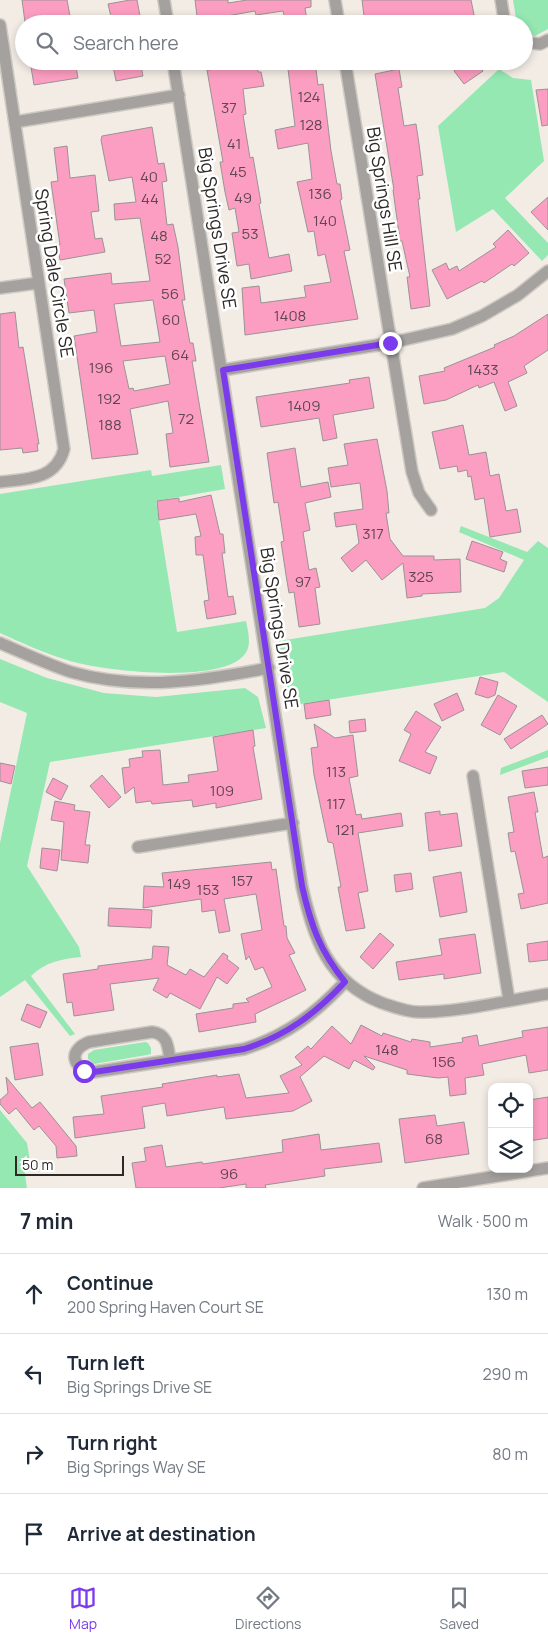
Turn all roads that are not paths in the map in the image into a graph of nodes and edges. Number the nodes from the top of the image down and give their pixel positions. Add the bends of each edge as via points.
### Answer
1 (164, 0) edge
2 (335, 0) edge
3 (501, 0) edge
4 (166, 15) edge
5 (338, 15) edge
6 (504, 15) edge
7 (0, 25) edge
8 (548, 40) edge
9 (533, 43) edge
10 (174, 70) edge
11 (346, 70) edge
12 (178, 95) junction
13 (15, 122) junction
14 (548, 271) edge
15 (38, 283) junction
16 (0, 288) edge
17 (390, 343) junction
18 (223, 370) junction
19 (0, 482) edge
20 (431, 510) dead end
21 (0, 643) edge
22 (269, 668) junction
23 (473, 776) dead end
24 (293, 823) junction
25 (138, 847) dead end
26 (345, 982) junction
27 (548, 994) edge
28 (509, 1000) junction
29 (170, 1060) junction
30 (548, 1168) edge
31 (423, 1188) edge

1 - 4 street
2 - 5 street
3 - 6 street
7 - 13 street, Spring Dale Circle SE
8 - 9 street
10 - 12 street, Big Springs Drive SE
11 - 17 street, Big Springs Hill SE
12 - 13 street
12 - 18 street, Big Springs Drive SE
13 - 15 street, Spring Dale Circle SE
14 - 17 street via 518,295 482,316 452,329
15 - 16 street
15 - 19 street, Spring Dale Circle SE via 64,449 56,468 46,474
17 - 18 street
17 - 20 street, Big Springs Hill SE via 412,472 419,494
18 - 22 street, Big Springs Drive SE
21 - 22 street via 72,672 104,679 196,682
22 - 24 street, Big Springs Drive SE
23 - 28 street
24 - 25 street
24 - 26 street, Big Springs Drive SE via 310,920 328,961
26 - 28 street, Big Springs Drive SE via 394,1008 418,1012
26 - 29 street via 320,1009 267,1042 244,1049
27 - 28 street, Big Springs Drive SE
29 - 29 street via 168,1044 158,1032 90,1042 81,1045 75,1059 84,1071 94,1072
30 - 31 street

